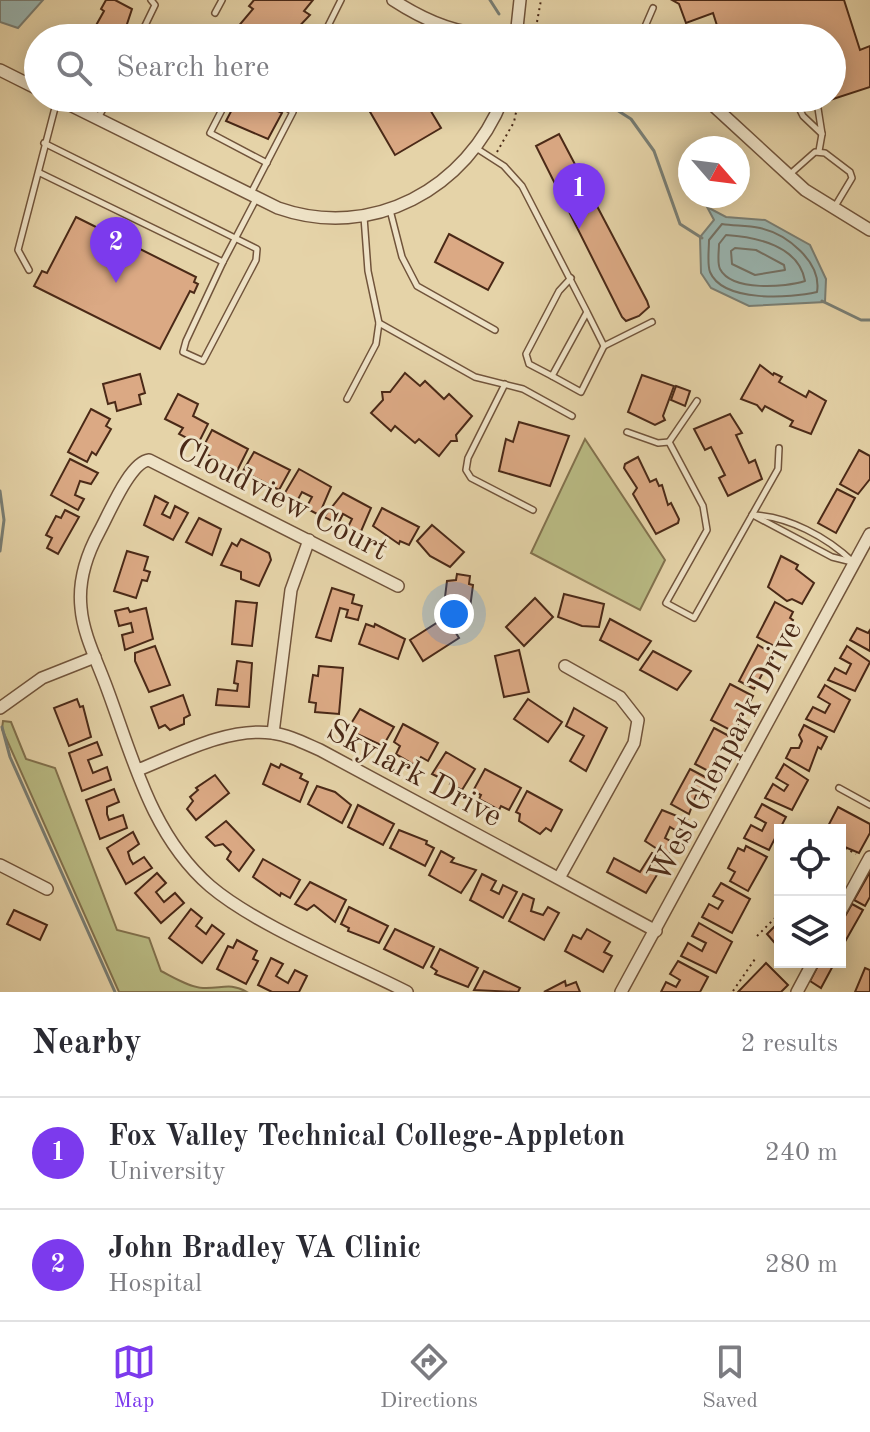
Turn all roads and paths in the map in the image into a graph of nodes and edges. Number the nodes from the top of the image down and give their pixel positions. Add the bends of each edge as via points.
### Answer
1 (151, 0) edge
2 (222, 0) edge
3 (341, 0) edge
4 (393, 0) edge
5 (520, 0) edge
6 (541, 0) edge
7 (653, 8) dead end
8 (215, 13) dead end
9 (146, 24) edge
10 (329, 24) edge
11 (444, 24) edge
12 (518, 24) edge
13 (536, 24) edge
14 (646, 24) edge
15 (0, 70) edge
16 (24, 82) edge
17 (52, 112) edge
18 (83, 112) edge
19 (101, 112) edge
20 (221, 112) edge
21 (293, 112) edge
22 (495, 112) edge
23 (516, 112) edge
24 (720, 112) edge
25 (801, 112) edge
26 (819, 112) edge
27 (97, 119) junction
28 (822, 134) junction
29 (44, 143) junction
30 (476, 148) junction
31 (819, 151) junction
32 (492, 158) junction
33 (267, 163) junction
34 (40, 173) junction
35 (788, 176) junction
36 (253, 197) junction
37 (390, 209) junction
38 (833, 209) junction
39 (364, 217) junction
40 (870, 230) edge
41 (237, 238) junction
42 (223, 262) junction
43 (29, 270) dead end
44 (571, 278) junction
45 (587, 312) junction
46 (652, 322) dead end
47 (379, 323) junction
48 (495, 330) dead end
49 (604, 346) junction
50 (552, 376) junction
51 (505, 384) junction
52 (347, 399) dead end
53 (697, 401) dead end
54 (572, 416) dead end
55 (627, 432) dead end
56 (669, 442) junction
57 (779, 448) dead end
58 (533, 510) dead end
59 (752, 515) junction
60 (870, 534) edge
61 (309, 540) junction
62 (855, 563) junction
63 (398, 586) dead end
64 (95, 657) junction
65 (565, 666) dead end
66 (0, 708) edge
67 (273, 733) junction
68 (138, 770) junction
69 (839, 788) dead end
70 (870, 805) edge
71 (846, 848) edge
72 (856, 854) dead end
73 (870, 857) edge
74 (0, 865) edge
75 (559, 878) junction
76 (47, 889) dead end
77 (846, 901) edge
78 (774, 919) edge
79 (656, 931) junction
80 (757, 936) dead end
81 (755, 959) dead end
82 (810, 968) edge
83 (733, 991) edge
84 (407, 992) edge
85 (621, 992) edge
86 (797, 992) edge

1 - 9 lane via 155,5
2 - 8 lane
3 - 10 lane
4 - 11 street
5 - 12 street
6 - 13 path
7 - 14 lane
15 - 16 street
17 - 29 lane
18 - 27 street
19 - 27 lane
20 - 33 lane via 210,133
21 - 33 lane
22 - 30 street
23 - 32 path via 511,130
24 - 35 street
25 - 28 lane
26 - 28 lane
27 - 36 street
28 - 31 lane
29 - 34 lane
29 - 41 lane
30 - 32 lane
30 - 37 street via 435,188
31 - 35 lane
31 - 38 lane via 852,178
32 - 44 lane via 522,186
33 - 36 lane
34 - 42 lane
34 - 43 lane via 18,250
35 - 38 street
36 - 39 street via 305,217
36 - 41 lane
37 - 39 street
37 - 48 lane via 402,257 417,286
38 - 40 street
39 - 47 lane
41 - 42 lane
41 - 42 lane via 257,249 256,260 203,361 191,358 183,352 186,341
44 - 45 lane
44 - 50 lane via 559,291 525,359
45 - 49 lane
45 - 50 lane
46 - 49 lane
47 - 51 lane via 475,377
47 - 52 lane via 376,344
49 - 50 lane via 581,392
51 - 54 lane
51 - 58 lane via 466,470 471,478
53 - 56 lane
55 - 56 lane
56 - 59 lane via 703,506 707,530 666,603 694,618
57 - 59 lane via 778,469
59 - 62 lane via 832,557
59 - 62 lane via 776,515
60 - 62 street, West Glenpark Drive
61 - 63 street, Cloudview Court
61 - 64 street, Cloudview Court via 155,461 144,461 131,474 85,566 81,610
61 - 67 street via 291,590
62 - 79 street, West Glenpark Drive
64 - 66 street via 42,678
64 - 68 street
65 - 75 street via 620,697 638,720 634,743
67 - 68 street, Skylark Drive via 235,735
67 - 75 street, Skylark Drive via 320,750
68 - 84 street via 171,842 213,888 252,914
69 - 70 lane
71 - 72 path
73 - 77 street
74 - 76 street
75 - 79 street, Skylark Drive
78 - 80 path
79 - 85 street, West Glenpark Drive
81 - 83 path
82 - 86 street

